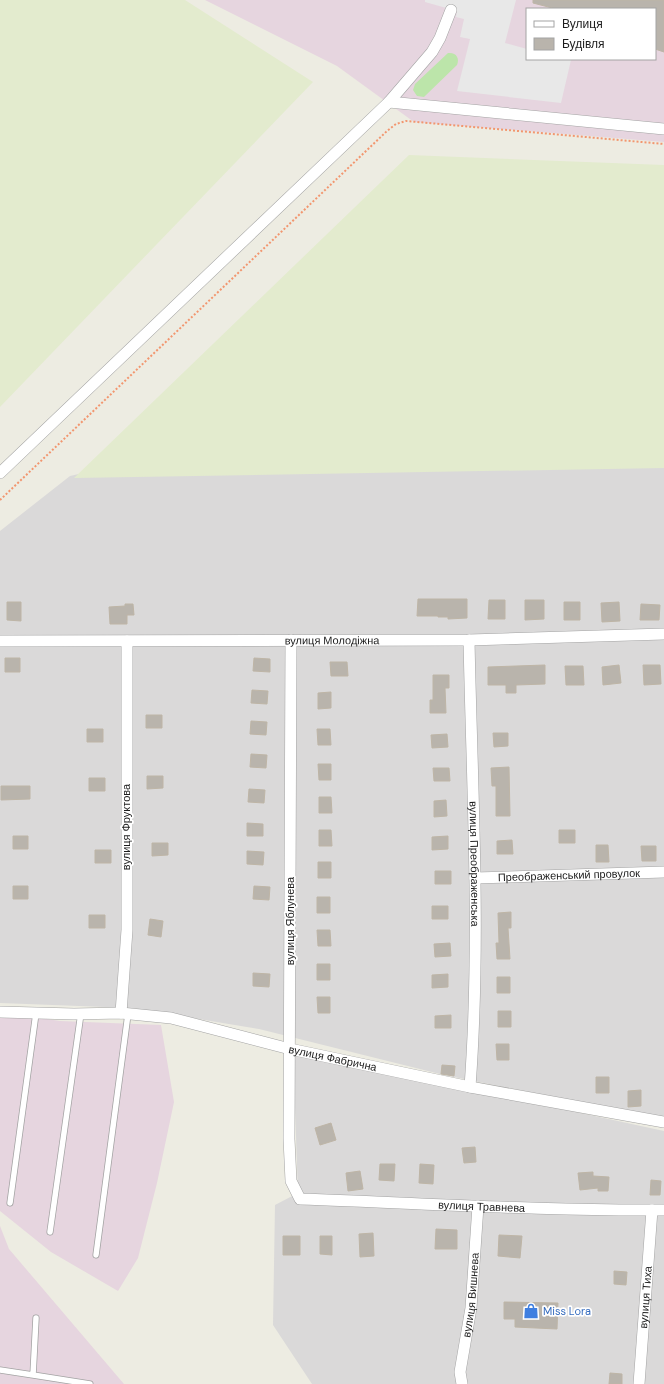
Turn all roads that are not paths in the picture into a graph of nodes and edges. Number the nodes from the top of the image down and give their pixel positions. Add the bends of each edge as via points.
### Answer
1 (450, 10) dead end
2 (389, 102) junction
3 (664, 129) edge
4 (0, 474) edge
5 (664, 634) edge
6 (291, 640) junction
7 (469, 640) junction
8 (0, 641) edge
9 (127, 642) junction
10 (664, 872) edge
11 (475, 878) junction
12 (0, 1012) edge
13 (36, 1012) junction
14 (124, 1013) junction
15 (81, 1014) junction
16 (290, 1049) junction
17 (470, 1087) junction
18 (664, 1122) edge
19 (300, 1200) joint
20 (10, 1203) dead end
21 (478, 1206) junction
22 (652, 1210) junction
23 (664, 1210) edge
24 (50, 1232) dead end
25 (96, 1255) dead end
26 (36, 1318) dead end
27 (0, 1370) edge
28 (33, 1375) junction
29 (90, 1384) edge
30 (462, 1384) edge
31 (639, 1384) edge

1 - 2 street via 432,52
2 - 3 street
2 - 4 street
5 - 7 street, вулиця Молодіжна
6 - 7 street, вулиця Молодіжна
6 - 9 street, вулиця Молодіжна
6 - 16 street, вулиця Яблунева
7 - 11 street, вулиця Преображенська
8 - 9 street, вулиця Молодіжна
9 - 14 street, вулиця Фруктова
10 - 11 street, Преображенський провулок
11 - 17 street, вулиця Преображенська via 474,1028
12 - 13 street, вулиця Фабрична
13 - 15 street, вулиця Фабрична
13 - 20 lane
14 - 15 street, вулиця Фабрична
14 - 16 street, вулиця Фабрична via 171,1018
14 - 25 lane
15 - 24 lane
16 - 17 street, вулиця Фабрична
16 - 19 street, вулиця Яблунева via 291,1181
17 - 18 street, вулиця Фабрична
19 - 21 street, вулиця Травнева
21 - 22 street, вулиця Травнева
21 - 30 street, вулиця Вишнева via 471,1308 460,1372
22 - 23 street, вулиця Травнева
22 - 31 street, вулиця Тиха
26 - 28 lane
27 - 28 lane
28 - 29 lane

